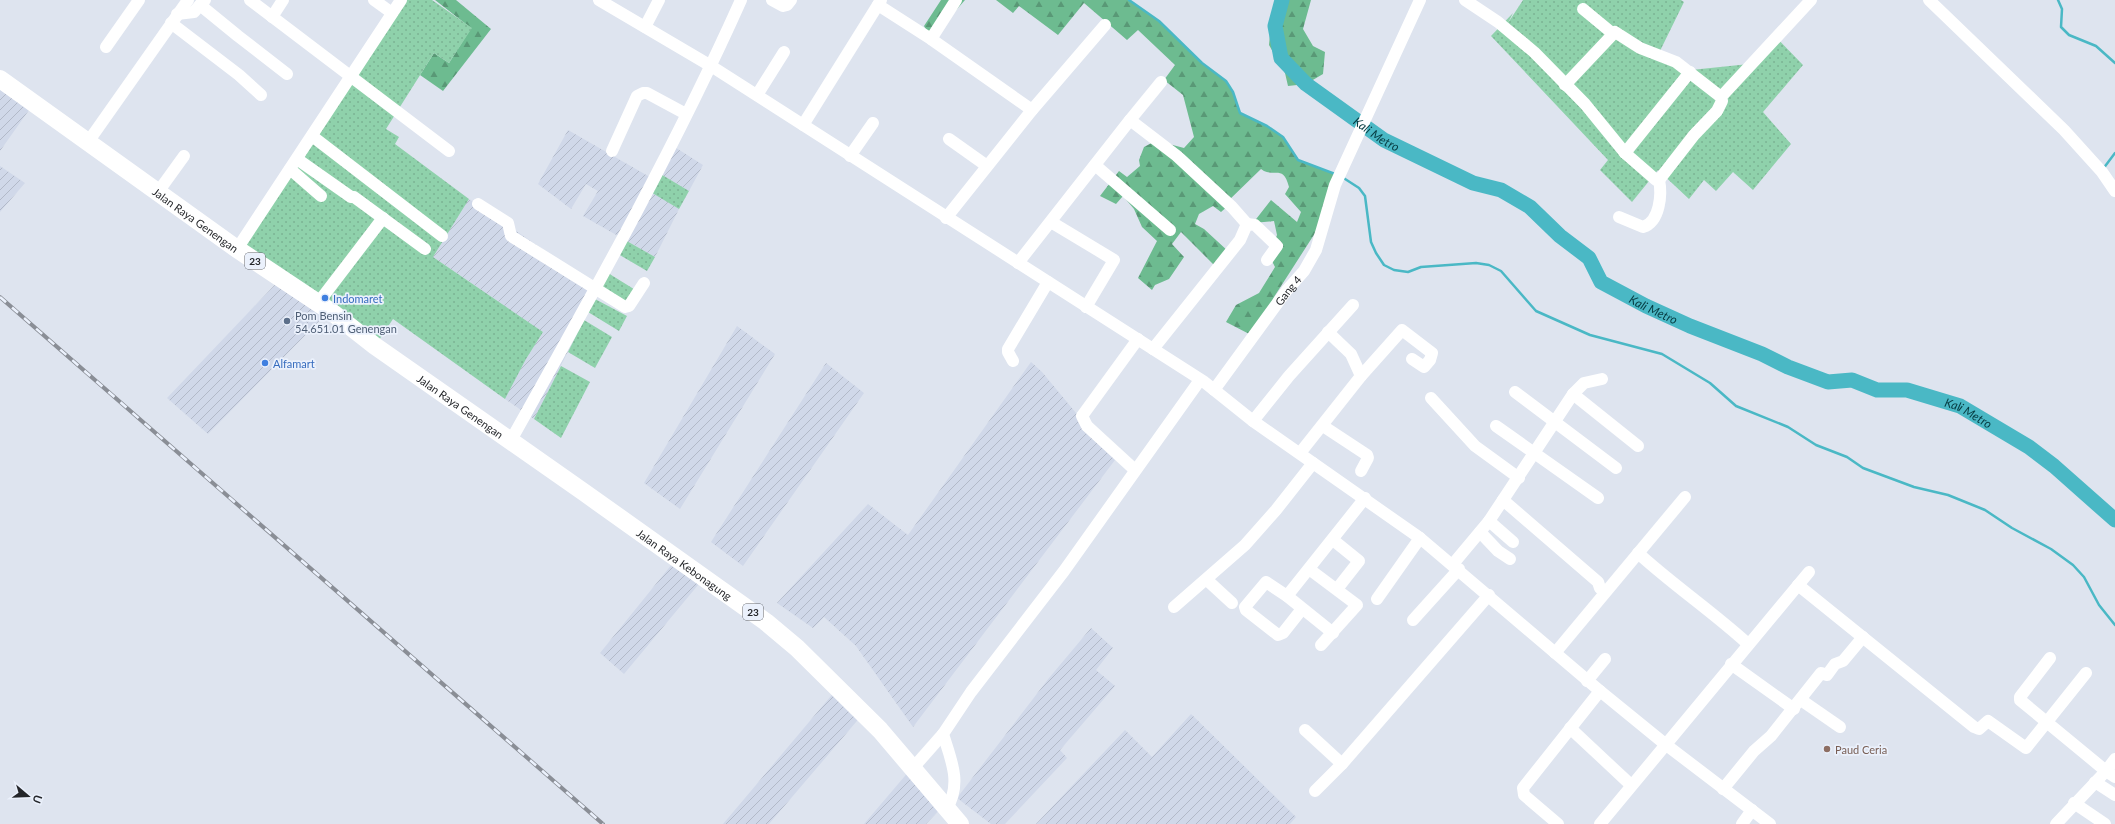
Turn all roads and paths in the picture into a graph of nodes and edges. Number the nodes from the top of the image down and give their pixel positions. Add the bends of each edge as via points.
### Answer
1 (139, 0) edge
2 (188, 0) edge
3 (250, 0) edge
4 (283, 0) edge
5 (374, 0) edge
6 (401, 0) edge
7 (599, 0) edge
8 (658, 0) edge
9 (741, 0) edge
10 (772, 0) edge
11 (791, 0) edge
12 (956, 0) edge
13 (1420, 0) edge
14 (1465, 0) edge
15 (1811, 0) edge
16 (1929, 0) edge
17 (202, 2) edge
18 (880, 2) edge
19 (1583, 9) dead end
20 (392, 13) junction
21 (272, 17) junction
22 (174, 18) junction
23 (1105, 26) dead end
24 (645, 27) junction
25 (1612, 32) junction
26 (931, 39) junction
27 (106, 47) dead end
28 (784, 52) dead end
29 (711, 66) junction
30 (1690, 72) junction
31 (287, 74) dead end
32 (350, 77) junction
33 (0, 79) edge
34 (1161, 82) dead end
35 (1565, 85) junction
36 (261, 95) dead end
37 (757, 96) junction
38 (1721, 97) junction
39 (1032, 110) junction
40 (686, 114) junction
41 (1130, 120) junction
42 (873, 123) dead end
43 (803, 125) junction
44 (312, 136) junction
45 (949, 139) dead end
46 (88, 142) junction
47 (449, 150) dead end
48 (612, 150) dead end
49 (1625, 154) junction
50 (184, 156) dead end
51 (850, 156) junction
52 (294, 164) junction
53 (1095, 165) junction
54 (987, 166) junction
55 (1659, 180) junction
56 (2115, 191) edge
57 (158, 192) junction
58 (321, 196) dead end
59 (478, 204) dead end
60 (1619, 217) dead end
61 (383, 218) junction
62 (946, 218) junction
63 (1051, 222) junction
64 (1247, 224) junction
65 (1170, 230) dead end
66 (442, 236) dead end
67 (425, 248) dead end
68 (236, 249) junction
69 (1267, 260) dead end
70 (1018, 263) junction
71 (1048, 282) junction
72 (644, 283) dead end
73 (596, 289) junction
74 (318, 303) junction
75 (1353, 305) dead end
76 (1086, 306) junction
77 (1328, 332) junction
78 (1138, 339) junction
79 (1153, 350) junction
80 (1412, 359) dead end
81 (1013, 361) dead end
82 (1361, 376) junction
83 (1602, 380) dead end
84 (1207, 385) junction
85 (1515, 392) dead end
86 (1573, 394) junction
87 (1431, 398) dead end
88 (1253, 421) junction
89 (1554, 422) junction
90 (1323, 426) junction
91 (1496, 426) dead end
92 (510, 442) junction
93 (1638, 446) dead end
94 (1300, 453) junction
95 (1535, 453) junction
96 (1313, 463) junction
97 (1616, 468) dead end
98 (1135, 470) junction
99 (1361, 471) dead end
100 (1519, 478) junction
101 (1685, 497) dead end
102 (1365, 498) junction
103 (1598, 498) dead end
104 (1503, 500) junction
105 (1489, 521) junction
106 (1480, 532) junction
107 (1420, 538) junction
108 (1333, 540) junction
109 (1513, 542) dead end
110 (1638, 553) junction
111 (1510, 558) dead end
112 (1456, 567) junction
113 (1310, 569) junction
114 (1809, 572) dead end
115 (1207, 580) junction
116 (1798, 585) junction
117 (1337, 589) junction
118 (1605, 592) junction
119 (1489, 595) junction
120 (1287, 596) junction
121 (1377, 599) dead end
122 (1232, 603) dead end
123 (1174, 607) dead end
124 (1302, 609) junction
125 (1413, 620) dead end
126 (1333, 633) junction
127 (1863, 637) junction
128 (1748, 644) junction
129 (1321, 645) dead end
130 (1555, 653) junction
131 (2050, 658) dead end
132 (1604, 659) dead end
133 (1731, 664) junction
134 (2086, 673) dead end
135 (1587, 681) junction
136 (1600, 691) junction
137 (1797, 705) junction
138 (2048, 722) junction
139 (1840, 727) dead end
140 (1570, 728) junction
141 (1305, 730) dead end
142 (943, 734) junction
143 (1665, 744) junction
144 (2115, 759) edge
145 (1342, 764) junction
146 (913, 768) junction
147 (2111, 774) edge
148 (2096, 782) junction
149 (1631, 785) junction
150 (1723, 789) junction
151 (1315, 791) dead end
152 (2115, 795) edge
153 (2074, 803) junction
154 (947, 808) junction
155 (1752, 810) junction
156 (960, 824) edge
157 (1558, 824) edge
158 (1600, 824) edge
159 (1742, 824) edge
160 (1770, 824) edge
161 (2056, 824) edge
162 (2105, 824) edge

1 - 27 street
2 - 22 street
3 - 21 street
4 - 21 street
5 - 20 street
6 - 20 street
7 - 24 street
8 - 24 street
9 - 29 street
10 - 11 street via 784,6
12 - 26 street
13 - 84 street, Gang 4 via 1338,179 1316,250 1304,271
14 - 35 street via 1519,38
15 - 38 street
16 - 56 street via 2064,130 2102,172
17 - 22 street via 192,12
17 - 31 street via 238,36
18 - 26 street
18 - 43 street
19 - 25 street
20 - 32 street
21 - 32 street
22 - 36 street
22 - 46 street
23 - 39 street
24 - 29 street
25 - 30 street via 1617,32 1640,48 1676,62
25 - 35 street
26 - 39 street
28 - 37 street
29 - 37 street
29 - 40 street
30 - 38 street
30 - 49 street
32 - 44 street
32 - 47 street
33 - 46 highway, Jalan Raya Genengan / 23
34 - 41 street
35 - 49 street via 1585,104
37 - 43 street
38 - 55 street via 1721,106 1694,135
39 - 54 street
40 - 48 street via 643,93 637,96
40 - 73 street
41 - 53 street
41 - 64 street via 1177,156
42 - 51 street
43 - 51 street
44 - 52 street
44 - 66 street
45 - 54 street
46 - 57 highway, Jalan Raya Genengan / 23
49 - 55 street
50 - 57 street
51 - 62 street
52 - 58 street
52 - 61 street
52 - 68 street
53 - 63 street
53 - 65 street
54 - 62 street
55 - 60 street via 1661,200 1649,224 1643,227
57 - 68 highway, Jalan Raya Genengan / 23
59 - 73 street via 508,224 511,236
61 - 67 street
61 - 74 street
62 - 70 street
63 - 70 street
63 - 76 street via 1114,260
64 - 69 street via 1255,225 1277,246
64 - 79 street via 1240,240
68 - 74 highway, Jalan Raya Genengan / 23
70 - 71 street
71 - 76 street
71 - 81 street via 1008,349
72 - 73 street via 627,307
73 - 92 street
74 - 92 highway, Jalan Raya Genengan / 23
75 - 77 street
76 - 78 street
77 - 82 street via 1352,354
77 - 88 street
78 - 79 street
78 - 98 street via 1082,416 1087,426
79 - 84 street
80 - 82 street via 1424,367 1432,353 1402,330
82 - 90 street
83 - 86 street via 1584,383
84 - 88 street
84 - 98 street, Gang 4
85 - 89 street
86 - 89 street
86 - 93 street
87 - 100 street via 1475,446
88 - 94 street
89 - 95 street
89 - 97 street
90 - 94 street
90 - 99 street via 1367,455
91 - 95 street
92 - 146 highway, Jalan Raya Kebonagung / 23 via 585,492 766,622 822,672 880,730
94 - 96 street
95 - 100 street
95 - 103 street
96 - 102 street
96 - 115 street via 1262,526
98 - 142 street, Gang 4 via 1062,573 971,692
100 - 104 street
101 - 110 street
102 - 107 street
102 - 108 street
104 - 105 street
104 - 118 street via 1598,582
105 - 106 street
105 - 109 street
106 - 111 street via 1498,552
106 - 112 street
107 - 112 street
107 - 121 street
108 - 113 street
108 - 117 street via 1360,561
110 - 118 street
110 - 128 street
112 - 119 street
112 - 125 street
113 - 117 street
113 - 120 street
114 - 116 street
115 - 122 street
115 - 123 street
116 - 127 street
116 - 128 street
117 - 126 street via 1357,606
118 - 130 street
119 - 130 street
119 - 145 street
120 - 124 street
120 - 124 street via 1266,582 1245,608 1276,634 1281,635
124 - 126 street
126 - 129 street
127 - 137 street via 1827,675 1821,673
127 - 138 street via 1977,729 1988,721 2026,748
128 - 133 street
130 - 135 street
131 - 138 street via 2020,699
132 - 135 street
133 - 137 street
133 - 143 street
134 - 138 street
135 - 136 street
136 - 140 street
136 - 143 street
137 - 139 street
137 - 150 street
138 - 147 street
140 - 149 street
140 - 157 street via 1522,792
141 - 145 street
142 - 146 street, Gang 4
142 - 154 street via 956,783 953,799
143 - 149 street
143 - 150 street
144 - 147 street
145 - 151 street
146 - 154 highway, Jalan Raya Kebonagung / 23
147 - 148 street
148 - 152 street
148 - 153 street
149 - 158 street
150 - 155 street
153 - 161 street
153 - 162 street
154 - 156 highway, Jalan Raya Kebonagung / 23
155 - 159 street
155 - 160 street

